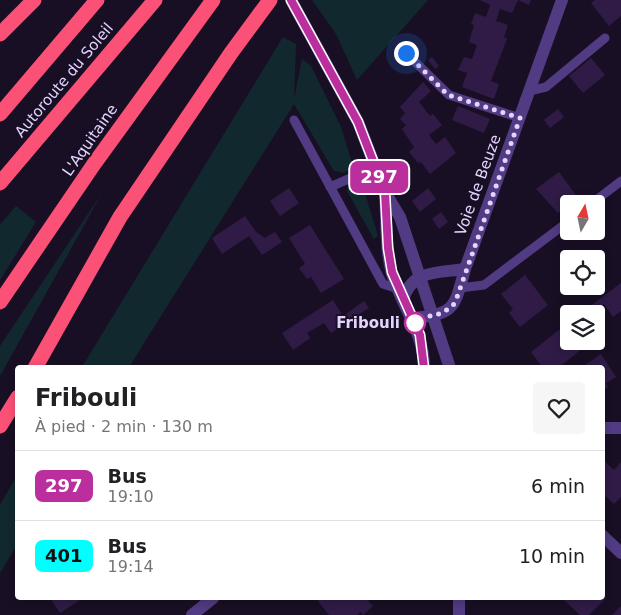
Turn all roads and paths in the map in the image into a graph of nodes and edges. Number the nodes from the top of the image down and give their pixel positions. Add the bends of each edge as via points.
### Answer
1 (34, 0) edge
2 (97, 0) edge
3 (154, 0) edge
4 (213, 0) edge
5 (270, 0) edge
6 (291, 0) edge
7 (562, 0) edge
8 (0, 34) edge
9 (604, 38) dead end
10 (406, 53) dead end
11 (530, 91) junction
12 (0, 114) edge
13 (520, 118) junction
14 (294, 120) dead end
15 (376, 168) junction
16 (621, 182) edge
17 (0, 183) edge
18 (330, 187) junction
19 (385, 192) junction
20 (604, 195) edge
21 (560, 228) edge
22 (465, 269) junction
23 (420, 276) junction
24 (460, 288) junction
25 (400, 295) junction
26 (0, 302) edge
27 (434, 316) junction
28 (412, 318) junction
29 (37, 365) edge
30 (424, 365) edge
31 (449, 365) edge
32 (15, 402) edge
33 (0, 426) edge
34 (605, 428) edge
35 (621, 428) edge
36 (605, 538) edge
37 (621, 553) edge
38 (211, 600) edge
39 (192, 615) edge

1 - 8 highway
2 - 12 highway, Autoroute du Soleil
3 - 17 highway, Autoroute du Soleil
4 - 26 highway, L'Aquitaine
5 - 29 highway via 120,217
6 - 15 street via 358,122
7 - 11 street, Voie de Beuze
9 - 11 lane via 546,87
10 - 13 lane via 448,95
11 - 13 street, Voie de Beuze
13 - 22 street, Voie de Beuze
14 - 18 lane
15 - 18 lane
15 - 19 street
16 - 20 lane
18 - 25 lane via 383,284
19 - 23 street via 400,217
19 - 25 street via 388,248
21 - 24 lane via 484,285
22 - 23 street
22 - 24 street, Voie de Beuze
23 - 25 street
23 - 27 street
24 - 27 street, Voie de Beuze via 455,303 446,312
25 - 28 street
27 - 28 street, Voie de Beuze
27 - 31 street
28 - 30 street via 420,335
32 - 33 highway
34 - 35 street
36 - 37 street
38 - 39 street

